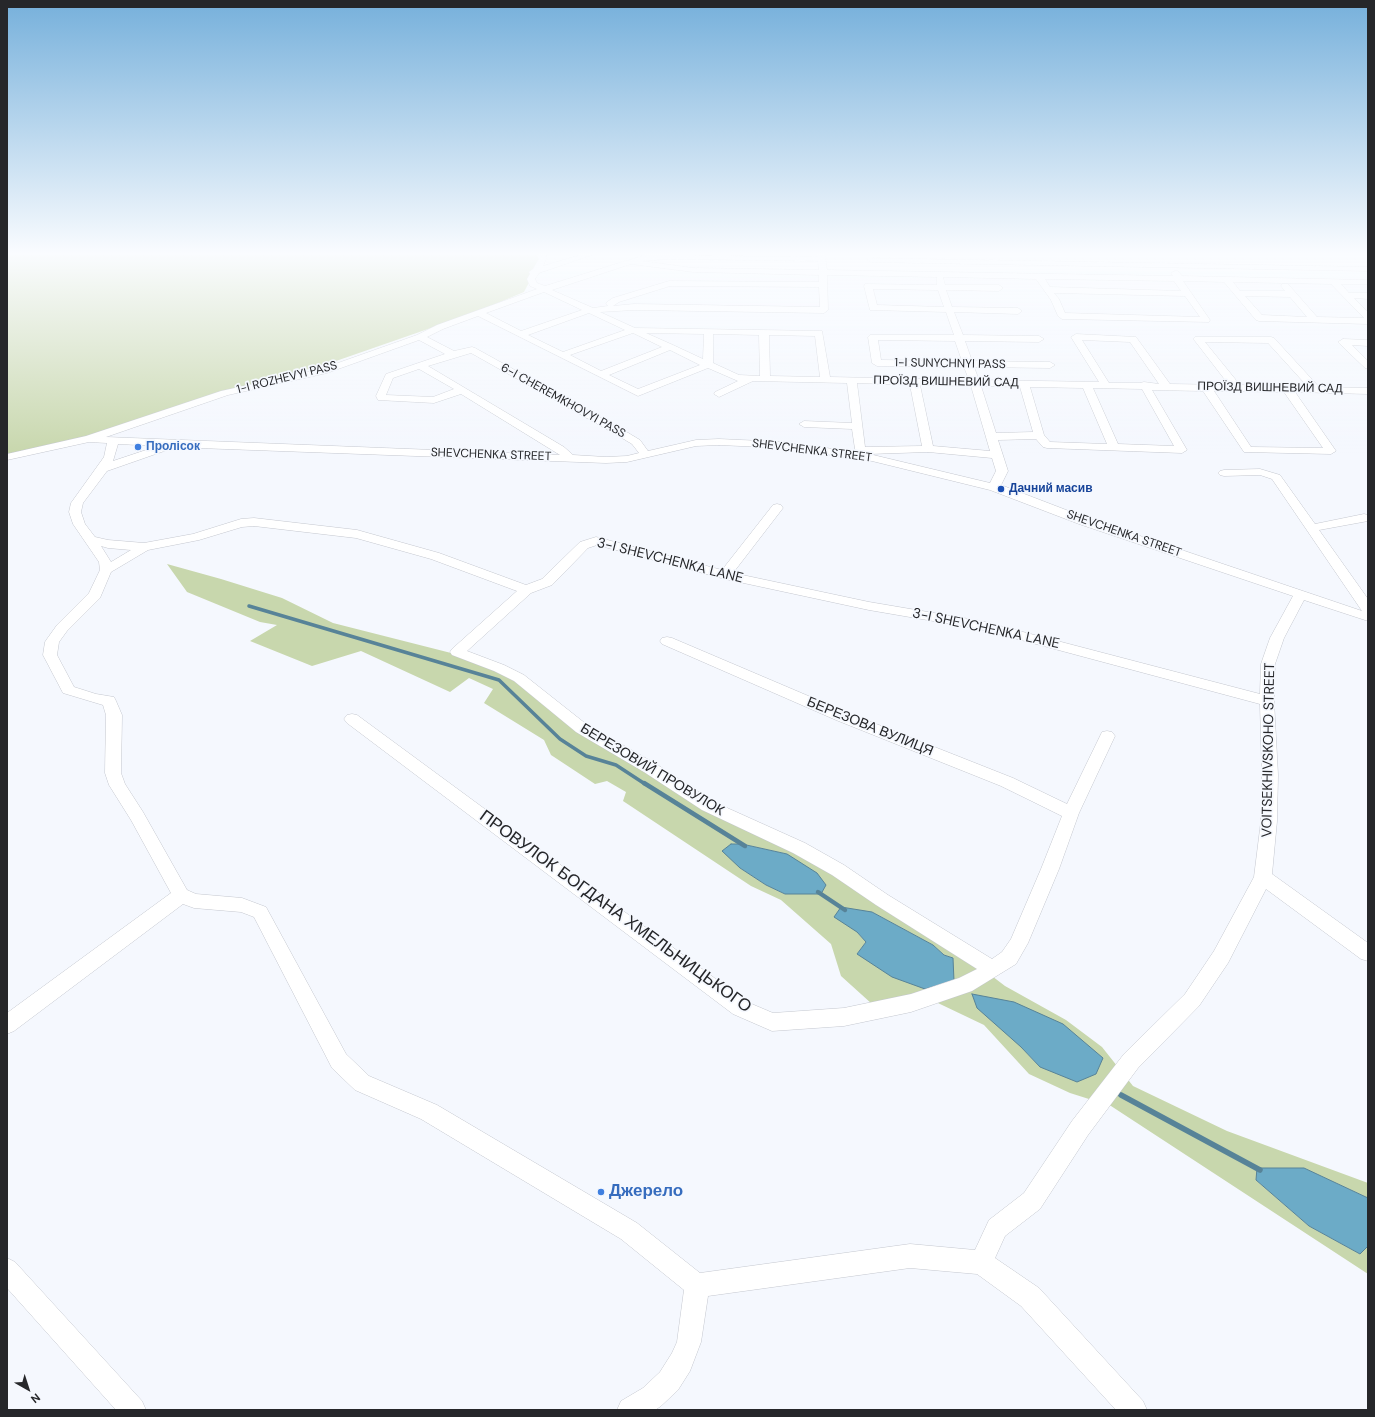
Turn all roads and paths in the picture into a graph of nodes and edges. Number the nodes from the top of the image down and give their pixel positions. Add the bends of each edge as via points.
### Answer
1 (456, 321) edge
2 (495, 321) edge
3 (561, 321) edge
4 (616, 321) edge
5 (953, 321) edge
6 (634, 331) junction
7 (709, 331) junction
8 (764, 332) junction
9 (521, 334) junction
10 (420, 337) junction
11 (959, 338) junction
12 (1039, 339) dead end
13 (1368, 343) edge
14 (670, 348) junction
15 (453, 354) junction
16 (562, 355) junction
17 (967, 364) junction
18 (420, 365) junction
19 (708, 365) junction
20 (1050, 365) dead end
21 (1368, 366) edge
22 (602, 374) junction
23 (752, 378) junction
24 (765, 378) junction
25 (825, 380) junction
26 (852, 380) junction
27 (914, 381) junction
28 (975, 383) junction
29 (1024, 383) junction
30 (1086, 384) junction
31 (1105, 384) junction
32 (1144, 385) junction
33 (1166, 386) junction
34 (1206, 387) junction
35 (1236, 387) junction
36 (1287, 389) junction
37 (1315, 389) junction
38 (461, 390) junction
39 (1368, 390) edge
40 (720, 394) dead end
41 (804, 424) dead end
42 (857, 426) junction
43 (1039, 436) junction
44 (991, 437) junction
45 (89, 439) junction
46 (177, 444) junction
47 (1114, 448) junction
48 (928, 449) junction
49 (108, 455) junction
50 (646, 455) junction
51 (998, 455) junction
52 (7, 456) edge
53 (569, 458) junction
54 (1224, 473) dead end
55 (994, 487) junction
56 (777, 508) dead end
57 (1364, 518) dead end
58 (1312, 528) junction
59 (90, 540) junction
60 (144, 547) junction
61 (106, 570) junction
62 (725, 575) junction
63 (526, 590) junction
64 (1300, 594) junction
65 (1368, 609) edge
66 (1368, 617) edge
67 (667, 641) dead end
68 (1267, 701) junction
69 (352, 719) dead end
70 (1107, 736) dead end
71 (1071, 813) junction
72 (1263, 877) junction
73 (181, 895) junction
74 (1368, 953) edge
75 (993, 969) junction
76 (7, 1025) edge
77 (981, 1262) junction
78 (7, 1270) edge
79 (697, 1285) junction
80 (133, 1410) edge
81 (630, 1410) edge
82 (1134, 1410) edge

1 - 10 street, 1-I ROZHEVYI PASS
2 - 9 street
3 - 9 street
4 - 6 street, ПРОЇЗД ВИШНЕВИЙ САД
5 - 11 street
6 - 7 street
6 - 14 street, ПРОЇЗД ВИШНЕВИЙ САД
6 - 16 street
7 - 8 street
7 - 19 street
8 - 24 street
8 - 25 street via 819,333
9 - 16 street
10 - 15 street
10 - 45 street, 1-I ROZHEVYI PASS via 324,371 225,393
11 - 12 street
11 - 17 street
11 - 17 street, 1-I SUNYCHNYI PASS via 873,337 877,363
13 - 21 street via 1343,342
14 - 19 street, ПРОЇЗД ВИШНЕВИЙ САД
14 - 22 street
15 - 18 street, 6-I CHEREMKHOVYI PASS
15 - 50 street, 6-I CHEREMKHOVYI PASS via 472,350 621,432 636,442
16 - 22 street
17 - 20 street, 1-I SUNYCHNYI PASS
17 - 28 street
18 - 38 street
18 - 38 street, 6-I CHEREMKHOVYI PASS via 389,376 382,398 434,400
19 - 22 street via 638,393
19 - 23 street, ПРОЇЗД ВИШНЕВИЙ САД via 737,378
23 - 24 street, ПРОЇЗД ВИШНЕВИЙ САД
23 - 40 street
24 - 25 street, ПРОЇЗД ВИШНЕВИЙ САД
25 - 26 street, ПРОЇЗД ВИШНЕВИЙ САД
26 - 27 street, ПРОЇЗД ВИШНЕВИЙ САД
26 - 42 street
27 - 28 street, ПРОЇЗД ВИШНЕВИЙ САД
27 - 48 street
28 - 29 street, ПРОЇЗД ВИШНЕВИЙ САД
28 - 44 street
29 - 30 street, ПРОЇЗД ВИШНЕВИЙ САД
29 - 43 street
30 - 31 street, ПРОЇЗД ВИШНЕВИЙ САД
30 - 47 street
31 - 32 street, ПРОЇЗД ВИШНЕВИЙ САД
31 - 33 street via 1076,337 1133,339
32 - 33 street, ПРОЇЗД ВИШНЕВИЙ САД
32 - 47 street via 1182,450
33 - 34 street, ПРОЇЗД ВИШНЕВИЙ САД
34 - 35 street, ПРОЇЗД ВИШНЕВИЙ САД
34 - 36 street via 1248,450 1331,451
35 - 36 street, ПРОЇЗД ВИШНЕВИЙ САД
35 - 37 street via 1198,339 1271,340
36 - 37 street, ПРОЇЗД ВИШНЕВИЙ САД
37 - 39 street, ПРОЇЗД ВИШНЕВИЙ САД
38 - 53 street via 560,449
41 - 42 street
42 - 48 street via 860,449
43 - 44 street
43 - 47 street via 1047,445
44 - 51 street
45 - 49 street, SHEVCHENKA STREET
45 - 52 street, 1-I ROZHEVYI PASS
46 - 49 street, SHEVCHENKA STREET
46 - 49 street via 131,458
46 - 53 street, SHEVCHENKA STREET
48 - 51 street
49 - 59 street via 75,508 79,524
50 - 53 street, SHEVCHENKA STREET via 606,460
50 - 55 street, SHEVCHENKA STREET via 696,443 784,445 872,458
51 - 55 street via 1002,471
54 - 58 street via 1270,474 1276,478
55 - 64 street, SHEVCHENKA STREET via 1083,521
56 - 62 street
57 - 58 street
58 - 65 street
59 - 60 street
59 - 61 street via 105,562
60 - 61 street
60 - 63 street via 254,522 358,534 435,556
61 - 73 street via 96,595 62,628 52,642 50,655 68,690 95,700 109,701 114,715 113,773 117,785
62 - 63 street, 3-I SHEVCHENKA LANE via 596,541 584,545 547,582
62 - 68 street, 3-I SHEVCHENKA LANE via 869,606 981,625
63 - 75 street, БЕРЕЗОВИЙ ПРОВУЛОК via 456,652 519,678 581,728 650,768 708,806 799,848 838,870
64 - 66 street, SHEVCHENKA STREET
64 - 68 street, VOITSEKHIVSKOHO STREET via 1277,638 1268,664
67 - 71 street, БЕРЕЗОВА ВУЛИЦЯ via 842,716 1007,782
68 - 72 street, VOITSEKHIVSKOHO STREET via 1269,821
69 - 75 street, ПРОВУЛОК БОГДАНА ХМЕЛЬНИЦЬКОГО via 740,1008 772,1022 802,1022 844,1017 911,1003 965,985
70 - 71 street, ПРОВУЛОК БОГДАНА ХМЕЛЬНИЦЬКОГО
71 - 75 street, ПРОВУЛОК БОГДАНА ХМЕЛЬНИЦЬКОГО via 1019,943 1009,958
72 - 74 street
72 - 77 street, VOITSEKHIVSKOHO STREET via 1220,957 1192,1000 1131,1061 1080,1128 1032,1201 997,1228
73 - 76 street
73 - 79 street via 194,901 242,905 260,912 339,1062 362,1083 429,1112 630,1231
77 - 79 street via 910,1256
77 - 82 street via 1030,1297
78 - 80 street
79 - 81 street via 689,1342 681,1362 669,1381 652,1397

